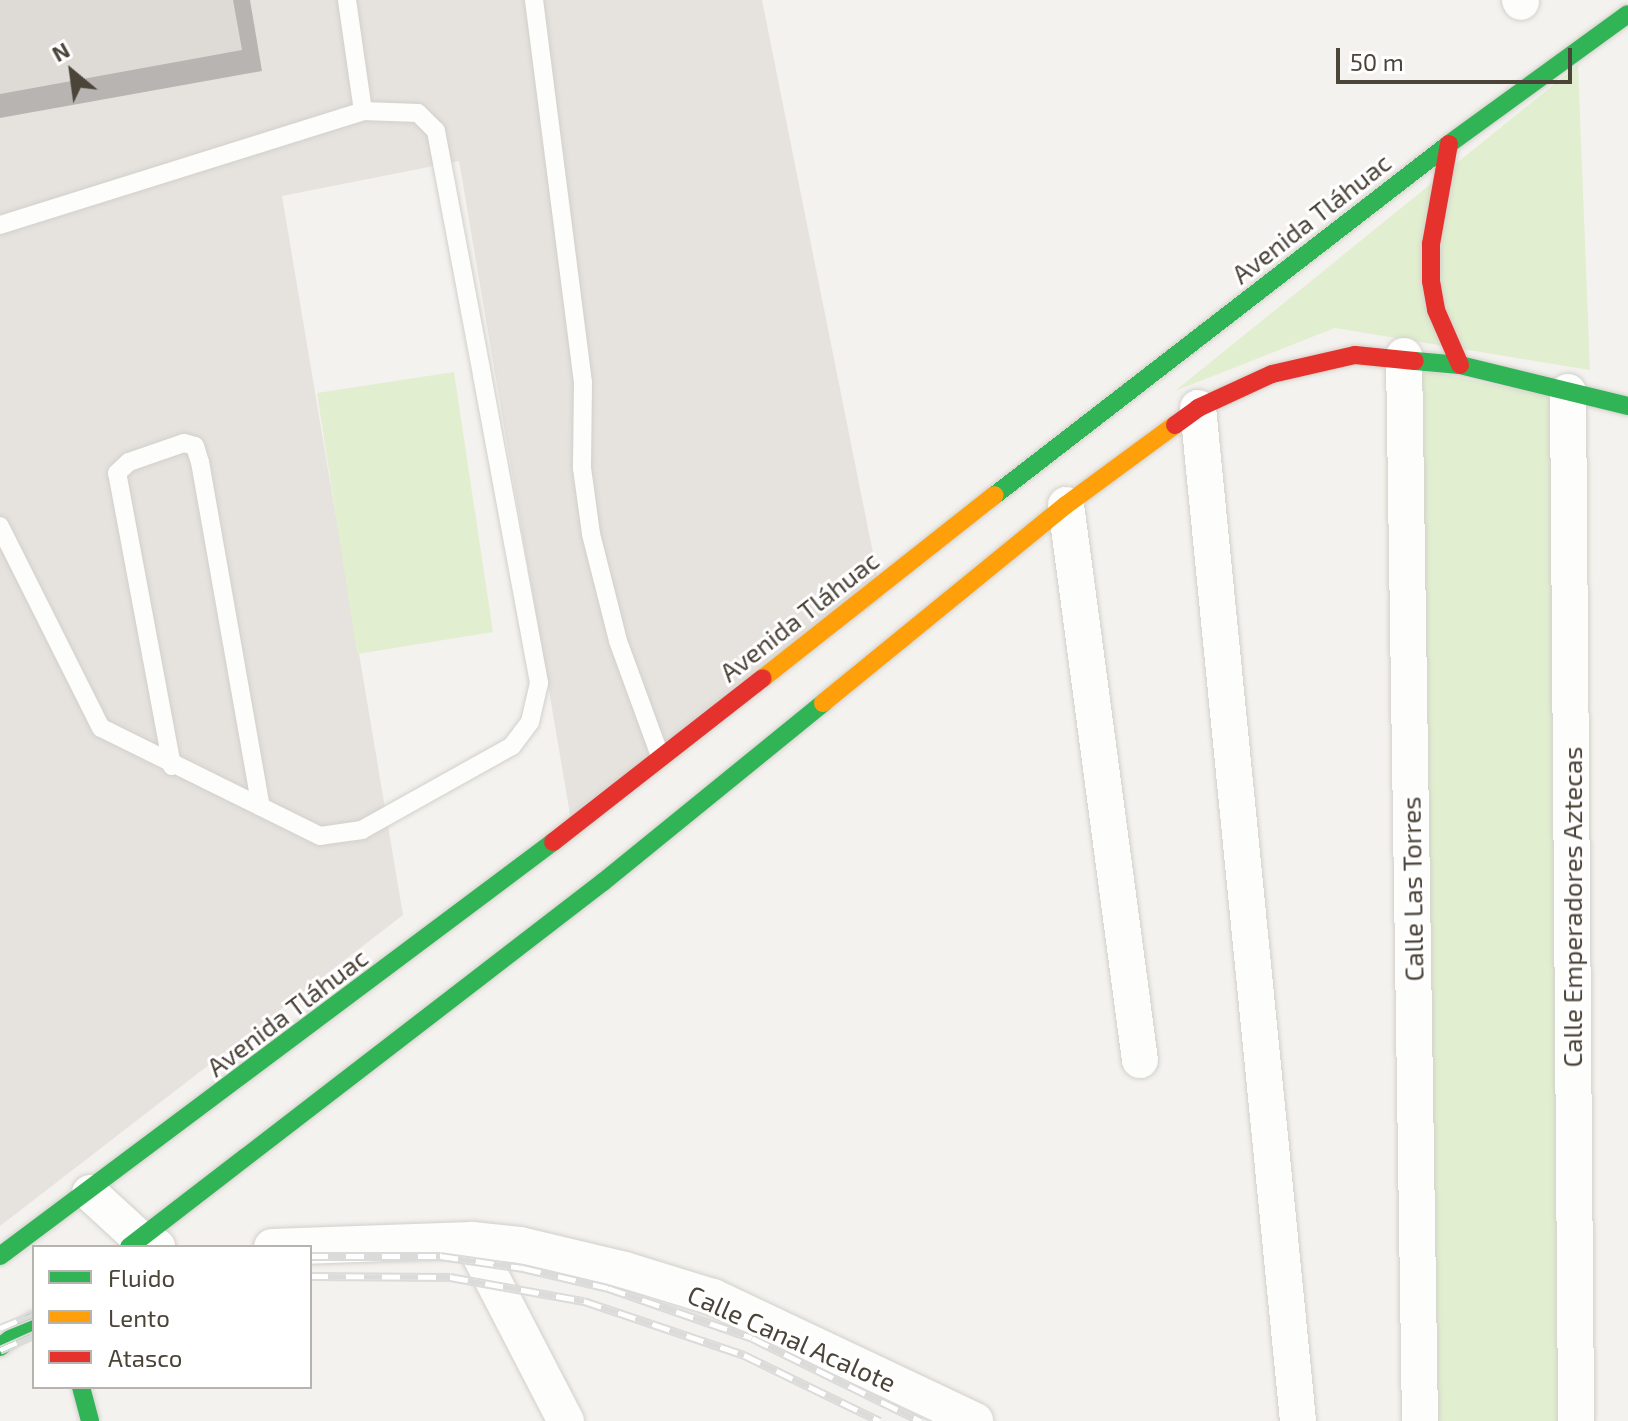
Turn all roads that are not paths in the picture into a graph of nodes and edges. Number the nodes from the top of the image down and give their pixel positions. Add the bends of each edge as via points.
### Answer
1 (347, 0) edge
2 (534, 0) edge
3 (1628, 14) edge
4 (363, 111) junction
5 (1449, 144) junction
6 (0, 225) edge
7 (1404, 356) junction
8 (1460, 365) junction
9 (1568, 392) junction
10 (1628, 406) edge
11 (1198, 408) junction
12 (1066, 505) junction
13 (0, 526) edge
14 (660, 756) junction
15 (172, 766) junction
16 (261, 807) junction
17 (1140, 1060) dead end
18 (90, 1193) junction
19 (472, 1240) junction
20 (142, 1244) edge
21 (312, 1246) edge
22 (0, 1256) edge
23 (32, 1322) edge
24 (0, 1347) edge
25 (82, 1389) edge
26 (970, 1420) edge
27 (90, 1421) edge
28 (566, 1421) edge
29 (1298, 1421) edge
30 (1420, 1421) edge
31 (1576, 1421) edge

1 - 4 lane
2 - 14 lane via 583,383 582,468 591,534 618,641
3 - 5 main road, Avenida Tláhuac
4 - 6 lane
4 - 16 lane via 418,113 436,131 539,683 530,722 512,746 362,830 320,836
5 - 8 main road via 1431,244 1431,281 1436,310
5 - 14 main road, Avenida Tláhuac
7 - 8 main road
7 - 11 main road via 1355,355 1310,362 1237,387
7 - 30 street, Calle Las Torres
8 - 9 main road
9 - 10 main road
9 - 31 street, Calle Emperadores Aztecas
11 - 12 main road
11 - 29 street
12 - 17 street
12 - 20 main road
13 - 15 lane via 101,728
14 - 18 main road, Avenida Tláhuac via 573,837
15 - 16 lane
15 - 16 lane via 117,473 129,462 184,443 195,446 200,462
18 - 20 street
18 - 22 main road, Avenida Tláhuac via 21,1250
19 - 21 street, Calle Canal Acalote
19 - 26 street, Calle Canal Acalote via 520,1245 713,1297
19 - 28 street
23 - 24 main road
25 - 27 main road

